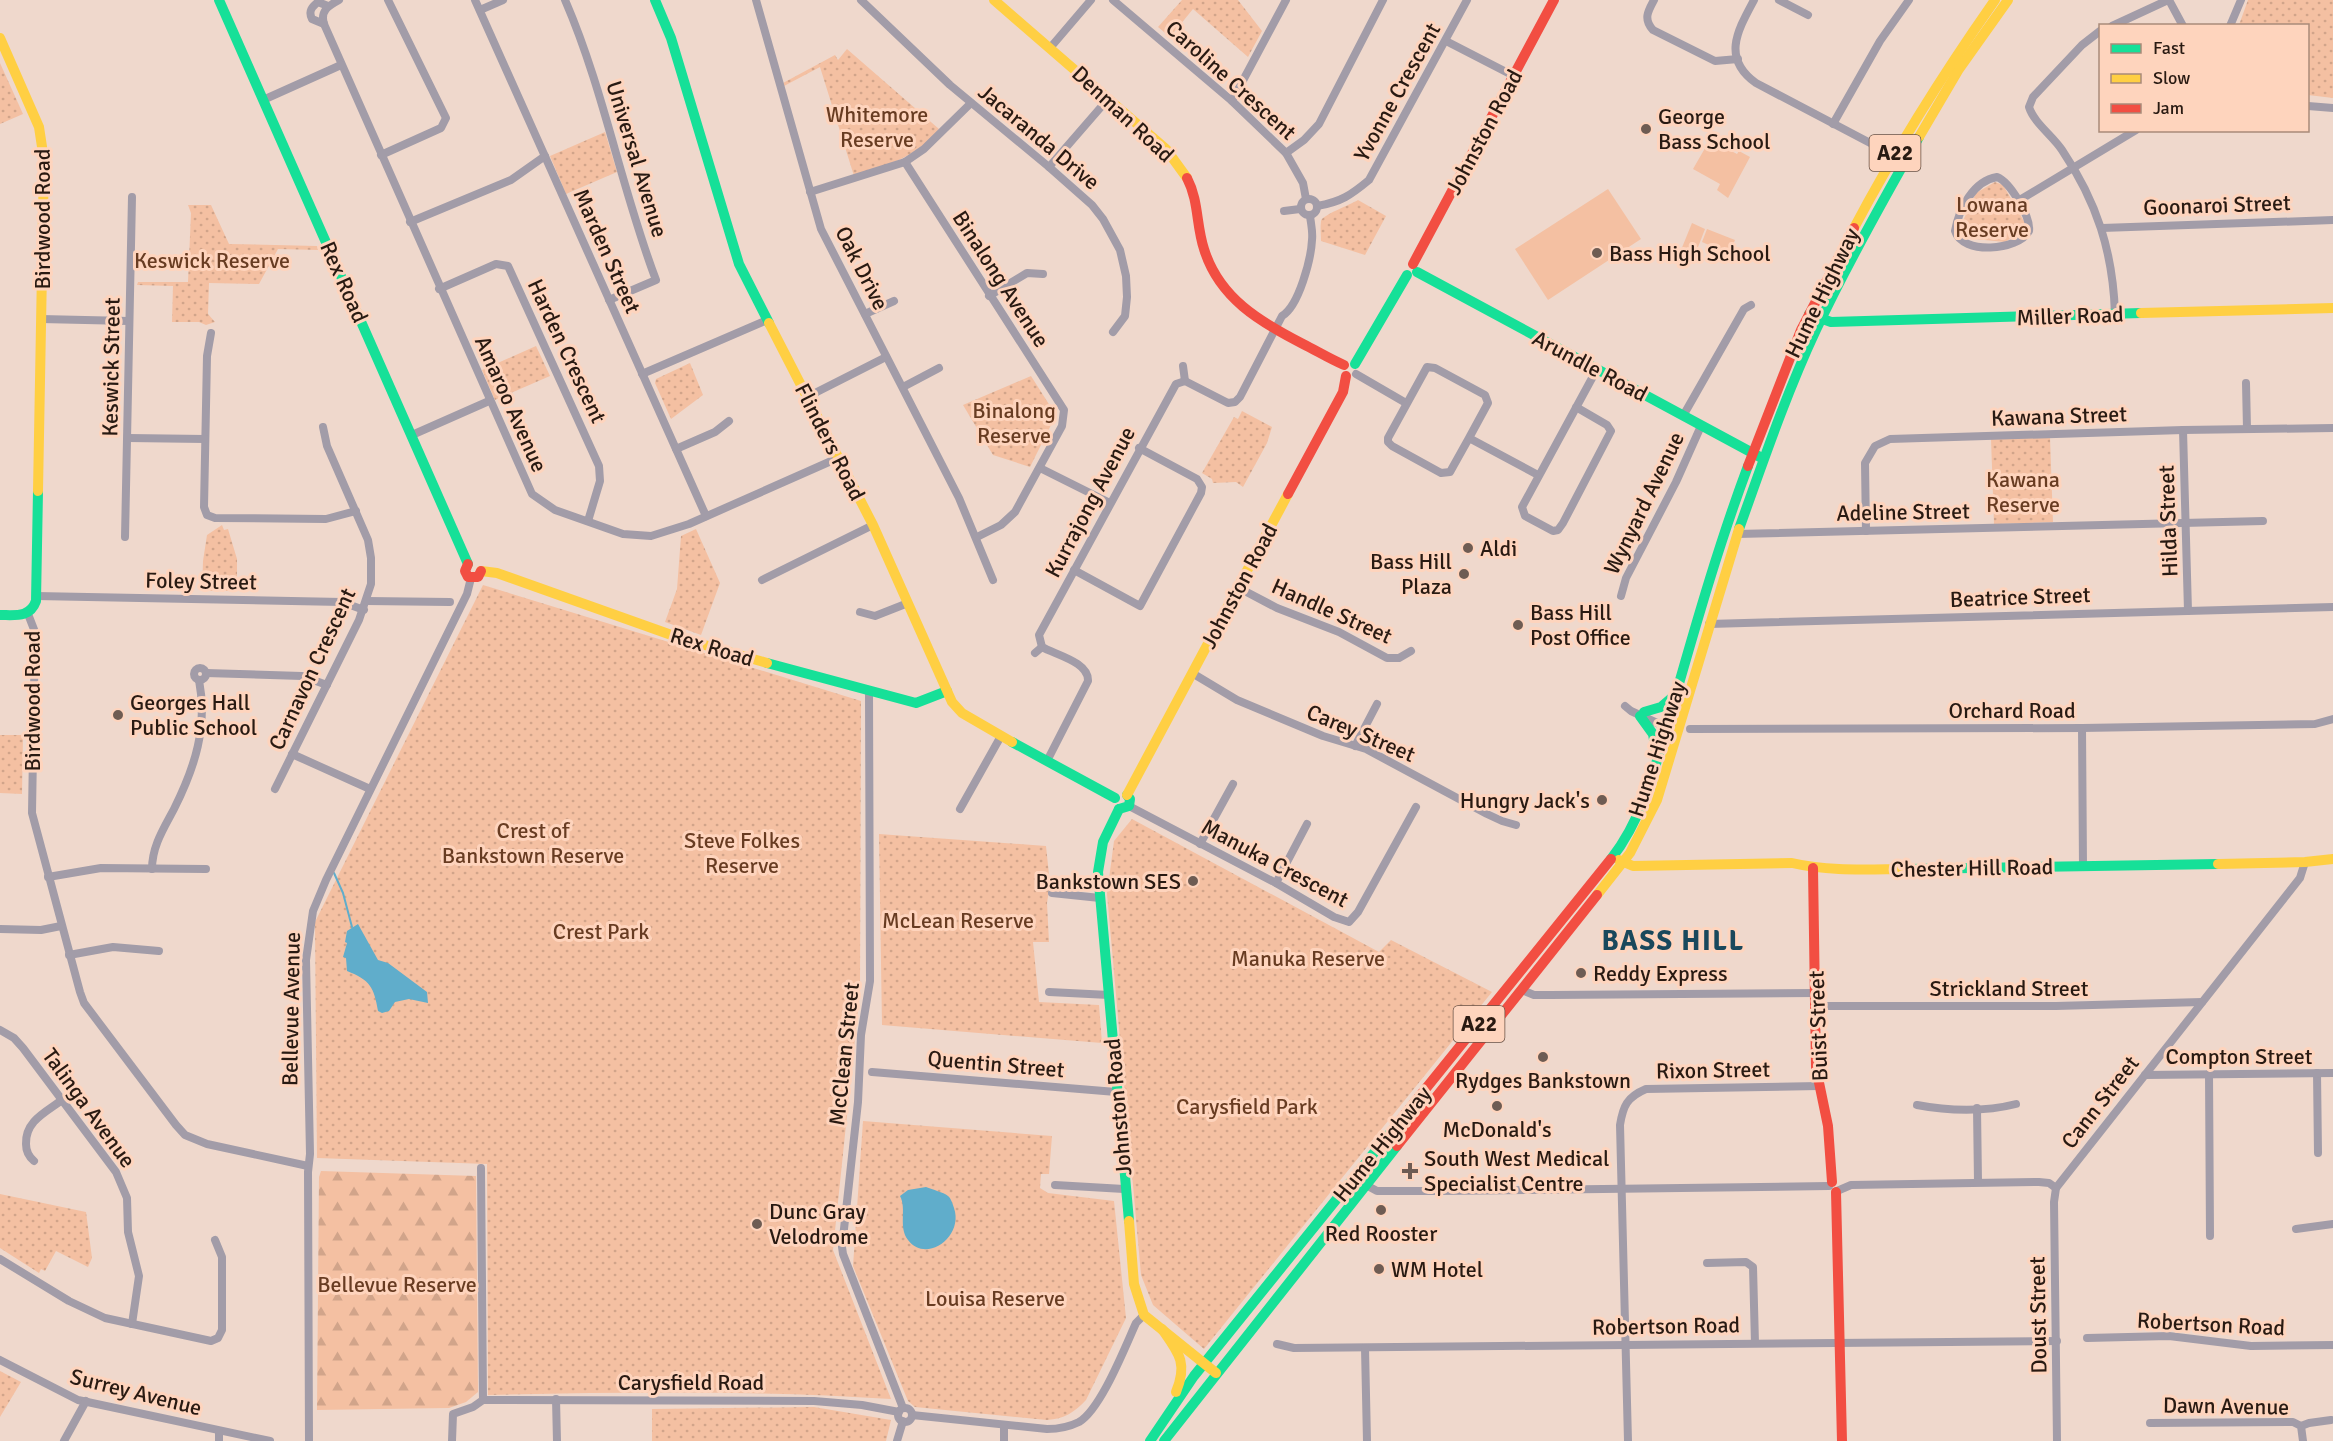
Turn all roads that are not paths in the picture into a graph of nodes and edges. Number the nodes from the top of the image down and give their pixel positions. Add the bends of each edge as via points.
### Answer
1 (219, 0) edge
2 (339, 0) edge
3 (388, 0) edge
4 (476, 0) edge
5 (503, 0) edge
6 (565, 0) edge
7 (655, 0) edge
8 (756, 0) edge
9 (861, 0) edge
10 (994, 0) edge
11 (1091, 0) edge
12 (1113, 0) edge
13 (1286, 0) edge
14 (1383, 0) edge
15 (1467, 0) edge
16 (1554, 0) edge
17 (1654, 0) edge
18 (1754, 0) edge
19 (1779, 0) edge
20 (1909, 0) edge
21 (1995, 0) edge
22 (2008, 0) edge
23 (2169, 0) edge
24 (2241, 0) edge
25 (328, 6) junction
26 (480, 10) junction
27 (1808, 15) dead end
28 (324, 24) junction
29 (2116, 24) edge
30 (2182, 24) edge
31 (2231, 24) edge
32 (2099, 32) edge
33 (0, 38) edge
34 (1446, 41) junction
35 (1050, 48) junction
36 (1738, 59) junction
37 (342, 65) junction
38 (1514, 76) junction
39 (1108, 99) junction
40 (263, 100) junction
41 (1232, 101) junction
42 (971, 103) junction
43 (2309, 106) edge
44 (2333, 108) edge
45 (1833, 124) junction
46 (2133, 132) edge
47 (1286, 153) junction
48 (381, 155) junction
49 (1893, 155) junction
50 (545, 156) junction
51 (905, 162) junction
52 (1048, 167) junction
53 (2073, 169) junction
54 (810, 192) junction
55 (132, 197) dead end
56 (1306, 199) junction
57 (2018, 201) junction
58 (1317, 206) junction
59 (1300, 208) junction
60 (1284, 211) dead end
61 (1310, 216) junction
62 (2333, 220) edge
63 (410, 222) junction
64 (2102, 228) junction
65 (1412, 270) junction
66 (1043, 274) dead end
67 (439, 289) junction
68 (989, 296) junction
69 (609, 300) junction
70 (894, 301) dead end
71 (1751, 305) dead end
72 (2333, 308) edge
73 (865, 314) junction
74 (1809, 314) junction
75 (2115, 314) junction
76 (41, 319) junction
77 (1821, 319) junction
78 (767, 320) junction
79 (129, 321) junction
80 (1113, 332) dead end
81 (1280, 332) junction
82 (211, 333) dead end
83 (886, 357) junction
84 (1183, 366) dead end
85 (939, 368) dead end
86 (1597, 369) junction
87 (1350, 370) junction
88 (642, 374) junction
89 (1185, 381) junction
90 (2246, 383) dead end
91 (903, 387) junction
92 (807, 397) junction
93 (489, 401) junction
94 (1406, 403) junction
95 (1576, 407) junction
96 (1683, 416) junction
97 (729, 421) dead end
98 (1701, 426) junction
99 (323, 427) dead end
100 (2247, 429) junction
101 (2333, 429) edge
102 (2183, 430) junction
103 (412, 435) junction
104 (128, 438) junction
105 (1469, 438) junction
106 (205, 439) junction
107 (1139, 448) junction
108 (676, 449) junction
109 (1759, 456) junction
110 (838, 458) junction
111 (1040, 468) junction
112 (1538, 475) junction
113 (1110, 503) junction
114 (356, 511) junction
115 (706, 516) junction
116 (588, 521) junction
117 (2263, 521) dead end
118 (2186, 523) junction
119 (873, 525) junction
120 (1724, 531) junction
121 (1866, 531) junction
122 (1737, 534) junction
123 (125, 537) dead end
124 (977, 537) junction
125 (468, 564) junction
126 (1074, 570) junction
127 (481, 571) junction
128 (471, 578) junction
129 (762, 580) dead end
130 (993, 580) dead end
131 (1239, 588) junction
132 (36, 596) junction
133 (1621, 596) dead end
134 (450, 602) dead end
135 (908, 603) junction
136 (365, 606) junction
137 (2333, 607) edge
138 (2188, 610) junction
139 (860, 612) dead end
140 (28, 614) junction
141 (0, 615) edge
142 (1709, 624) junction
143 (1042, 647) junction
144 (1411, 651) dead end
145 (1035, 653) dead end
146 (1192, 673) junction
147 (327, 685) junction
148 (947, 691) junction
149 (869, 692) junction
150 (1675, 695) junction
151 (1377, 704) dead end
152 (1642, 714) junction
153 (2333, 719) edge
154 (1666, 724) junction
155 (1683, 728) junction
156 (2082, 728) junction
157 (1000, 736) junction
158 (1355, 746) junction
159 (292, 754) junction
160 (1657, 757) junction
161 (1047, 761) junction
162 (1233, 784) dead end
163 (275, 789) dead end
164 (370, 789) junction
165 (1122, 802) junction
166 (1416, 807) dead end
167 (960, 809) dead end
168 (1307, 824) dead end
169 (1516, 825) dead end
170 (1200, 844) junction
171 (2333, 859) edge
172 (1618, 860) junction
173 (2305, 862) junction
174 (2083, 867) junction
175 (152, 868) junction
176 (1813, 868) junction
177 (206, 869) dead end
178 (48, 877) junction
179 (1276, 884) junction
180 (1052, 893) dead end
181 (1100, 898) junction
182 (61, 926) junction
183 (0, 929) edge
184 (159, 951) dead end
185 (69, 955) junction
186 (1522, 990) junction
187 (1049, 992) dead end
188 (1816, 993) junction
189 (1109, 995) junction
190 (2202, 1002) junction
191 (1816, 1006) junction
192 (0, 1030) edge
193 (872, 1072) dead end
194 (2317, 1073) junction
195 (2333, 1073) edge
196 (2209, 1074) junction
197 (2145, 1075) junction
198 (1819, 1086) junction
199 (1116, 1092) junction
200 (62, 1100) junction
201 (2016, 1104) dead end
202 (1917, 1105) dead end
203 (1977, 1108) junction
204 (2318, 1153) dead end
205 (34, 1161) dead end
206 (308, 1166) junction
207 (481, 1168) dead end
208 (1978, 1182) junction
209 (1055, 1185) dead end
210 (1366, 1185) junction
211 (1623, 1187) junction
212 (1834, 1188) junction
213 (2056, 1188) junction
214 (1125, 1189) junction
215 (2333, 1224) edge
216 (2296, 1229) dead end
217 (2210, 1236) dead end
218 (215, 1240) dead end
219 (0, 1259) edge
220 (1707, 1263) dead end
221 (1144, 1315) junction
222 (132, 1324) junction
223 (1162, 1329) junction
224 (2086, 1338) dead end
225 (1839, 1341) junction
226 (2057, 1341) junction
227 (1755, 1343) junction
228 (1277, 1344) dead end
229 (1626, 1344) junction
230 (2333, 1345) edge
231 (1365, 1348) junction
232 (0, 1360) edge
233 (1205, 1364) junction
234 (1216, 1373) junction
235 (556, 1399) junction
236 (483, 1400) junction
237 (87, 1401) junction
238 (901, 1410) junction
239 (912, 1415) junction
240 (1164, 1418) junction
241 (2331, 1420) dead end
242 (903, 1421) junction
243 (2150, 1423) dead end
244 (1004, 1426) junction
245 (2301, 1426) junction
246 (219, 1431) junction
247 (64, 1441) edge
248 (219, 1441) edge
249 (270, 1441) edge
250 (309, 1441) edge
251 (452, 1441) edge
252 (556, 1441) edge
253 (897, 1441) edge
254 (1004, 1441) edge
255 (1150, 1441) edge
256 (1164, 1441) edge
257 (1367, 1441) edge
258 (1628, 1441) edge
259 (1842, 1441) edge
260 (2057, 1441) edge
261 (2303, 1441) edge

1 - 40 main road, Rex Road
2 - 25 street, Amaroo Avenue
3 - 48 street via 446,118 441,128
4 - 26 street, Marden Street
5 - 26 street
6 - 69 street, Universal Avenue via 583,42 657,280
7 - 78 main road, Flinders Road via 671,38 739,264
8 - 54 street, Oak Drive
9 - 42 street, Jacaranda Drive
10 - 35 main road, Denman Road
11 - 35 street
12 - 41 street, Caroline Crescent
13 - 41 street
14 - 47 street via 1319,124
15 - 34 street, Yvonne Crescent
16 - 38 main road, Johnston Road
17 - 36 street via 1647,16 1653,30 1715,61
18 - 36 street via 1737,31
19 - 27 street
20 - 45 street via 1880,41
21 - 49 main road, Hume Highway / A22
22 - 77 main road, Hume Highway / A22 via 1959,69 1893,182
23 - 29 street
23 - 30 street
24 - 31 street
25 - 28 street via 322,15
25 - 28 street, Amaroo Avenue via 318,2 310,15
26 - 50 street, Marden Street
28 - 37 street, Amaroo Avenue
32 - 53 street via 2082,45 2029,106
33 - 76 main road, Birdwood Road via 42,140
34 - 38 street
34 - 58 street, Yvonne Crescent via 1369,180 1336,203
35 - 39 main road, Denman Road
36 - 45 street via 1756,83
37 - 40 street
37 - 48 street, Amaroo Avenue
38 - 65 main road, Johnston Road
39 - 52 street
39 - 81 main road, Denman Road via 1166,149 1181,168 1196,201 1202,243 1216,278 1230,297 1244,311
40 - 103 main road, Rex Road
41 - 47 street, Caroline Crescent
42 - 51 street
42 - 52 street, Jacaranda Drive
43 - 44 street
45 - 49 street
46 - 53 street
47 - 56 street, Caroline Crescent via 1304,183
48 - 63 street, Amaroo Avenue
49 - 74 main road, Hume Highway / A22
50 - 63 street via 511,180
50 - 69 street, Marden Street
51 - 54 street
51 - 68 street, Binalong Avenue
52 - 80 street, Jacaranda Drive via 1092,205 1120,250 1127,304 1123,320
53 - 57 street
53 - 64 street
54 - 73 street, Oak Drive via 821,229
55 - 79 street, Keswick Street
56 - 58 street via 1314,200
56 - 59 street
57 - 57 street via 2030,223 2023,238 2008,246 1977,246 1957,236 1956,225 1980,184 1992,178 2002,179
58 - 61 street
59 - 60 street
59 - 61 street
61 - 81 street via 1312,241 1301,287 1282,316
62 - 64 street, Goonaroi Street
63 - 67 street, Amaroo Avenue
64 - 75 street
65 - 86 main road, Arundle Road
65 - 87 main road, Johnston Road
66 - 68 street via 1027,273
67 - 93 street, Amaroo Avenue
67 - 116 street, Harden Crescent via 496,264 508,266 599,466 600,481
68 - 111 street, Binalong Avenue via 1068,415
69 - 88 street, Marden Street
70 - 73 street
71 - 96 street via 1744,309
72 - 75 main road, Miller Road
73 - 83 street, Oak Drive
74 - 77 main road, Miller Road
74 - 109 main road, Hume Highway / A22 via 1779,382
75 - 77 main road, Miller Road via 1831,322
76 - 79 street
76 - 132 main road, Birdwood Road
77 - 109 main road, Hume Highway / A22
78 - 88 street
78 - 92 main road, Flinders Road
79 - 104 street, Keswick Street
81 - 87 main road, Denman Road
81 - 89 street via 1235,402 1226,402
82 - 106 street
83 - 91 street, Oak Drive
83 - 92 street
84 - 89 street
85 - 91 street
86 - 95 street
86 - 96 main road, Arundle Road
87 - 94 street
87 - 131 main road, Johnston Road via 1343,392
88 - 108 street, Marden Street
89 - 107 street, Kurrajong Avenue via 1176,384
90 - 100 street
91 - 124 street, Oak Drive
92 - 110 main road, Flinders Road
93 - 103 street
93 - 116 street, Amaroo Avenue via 532,494 555,510
94 - 105 street via 1388,438 1392,446 1447,473
94 - 105 street via 1424,370 1431,366 1485,394 1488,403
95 - 112 street
95 - 112 street via 1611,431 1558,530 1553,531 1523,512
96 - 98 main road, Arundle Road
97 - 108 street via 715,432
98 - 109 main road, Arundle Road
98 - 133 street, Wynyard Avenue via 1626,578
99 - 114 street, Carnavon Crescent via 327,446
100 - 101 street, Kawana Street
100 - 102 street, Kawana Street
102 - 118 street, Hilda Street
102 - 121 street, Kawana Street via 1890,439 1875,446 1865,463
103 - 125 main road, Rex Road
104 - 106 street
104 - 123 street, Keswick Street
105 - 112 street
106 - 114 street via 204,507 208,521 326,519
107 - 113 street, Kurrajong Avenue
107 - 126 street via 1197,479 1202,487 1140,606
108 - 115 street, Marden Street
109 - 120 main road, Hume Highway / A22
109 - 122 main road, Hume Highway / A22
110 - 115 street, Amaroo Avenue
110 - 119 main road, Flinders Road
111 - 113 street
111 - 124 street, Binalong Avenue via 1010,517
113 - 126 street, Kurrajong Avenue
114 - 136 street, Carnavon Crescent via 371,558 371,584
115 - 116 street, Amaroo Avenue via 644,537
117 - 118 street, Adeline Street
118 - 121 street, Adeline Street
118 - 138 street, Hilda Street
119 - 129 street
119 - 135 main road, Flinders Road
120 - 122 street, Adeline Street
120 - 150 main road, Hume Highway / A22
121 - 122 street, Adeline Street
122 - 142 main road, Hume Highway / A22
124 - 130 street, Oak Drive
125 - 127 main road via 476,563
125 - 128 main road via 465,571
126 - 143 street, Kurrajong Avenue via 1039,635
127 - 128 main road via 478,577
127 - 149 main road, Rex Road via 497,573 677,637
128 - 164 street, Bellevue Avenue via 467,594
131 - 144 street, Handle Street via 1387,658 1399,658
131 - 146 main road, Johnston Road
132 - 136 street, Foley Street via 336,602
132 - 140 main road, Birdwood Road via 34,609
134 - 136 street, Foley Street
135 - 139 street via 875,616
135 - 148 main road, Flinders Road
136 - 147 street, Carnavon Crescent
137 - 138 street, Beatrice Street
138 - 142 street, Beatrice Street
140 - 141 main road
140 - 178 street, Birdwood Road via 35,632 32,813
142 - 155 main road, Hume Highway / A22
143 - 145 street
143 - 161 street via 1091,670
146 - 158 street, Carey Street via 1237,700
146 - 165 main road, Johnston Road
147 - 159 street, Carnavon Crescent
147 - 175 street via 302,676 206,674 203,669 196,669 201,704 197,757 153,850
148 - 149 main road, Rex Road via 916,703
148 - 157 main road, Flinders Road via 962,713
149 - 238 street, McClean Street via 870,981 861,1035 842,1247
150 - 152 main road via 1661,707
150 - 154 main road, Hume Highway / A22
151 - 158 street
152 - 154 street, Orchard Road
152 - 160 main road via 1653,734
153 - 156 street, Orchard Road via 2316,724
154 - 155 street, Orchard Road
154 - 160 main road, Hume Highway / A22
155 - 156 street, Orchard Road
155 - 172 main road, Hume Highway / A22 via 1657,800
156 - 174 street
157 - 161 main road, Flinders Road
157 - 167 street
158 - 169 street, Carey Street
159 - 163 street, Carnavon Crescent
159 - 164 street
160 - 172 main road, Hume Highway / A22
161 - 165 main road, Flinders Road
162 - 170 street
164 - 206 street, Bellevue Avenue via 326,879 310,922 306,960
165 - 170 street, Manuka Crescent
165 - 181 main road, Johnston Road via 1100,849
166 - 179 street, Manuka Crescent via 1352,921 1334,917
168 - 179 street
170 - 179 street, Manuka Crescent
171 - 173 main road, Chester Hill Road
172 - 176 main road, Chester Hill Road via 1633,866 1792,863
172 - 186 main road, Hume Highway / A22
172 - 233 main road, Hume Highway / A22
173 - 174 main road, Chester Hill Road
173 - 190 street, Cann Street via 2300,878
174 - 176 main road, Chester Hill Road
175 - 177 street
175 - 178 street via 88,869
176 - 188 main road, Buist Street
178 - 182 street, Birdwood Road
180 - 181 street
181 - 189 main road, Johnston Road
182 - 183 street via 41,930
182 - 185 street, Birdwood Road
184 - 185 street via 113,947
185 - 206 street, Birdwood Road via 84,1003 185,1135 207,1144
186 - 188 street via 1534,995
186 - 210 main road, Hume Highway / A22
187 - 189 street
188 - 191 main road, Buist Street
189 - 199 main road, Johnston Road
190 - 191 street, Strickland Street
190 - 197 street, Cann Street
191 - 198 main road, Buist Street
192 - 200 street, Talinga Avenue via 18,1042
193 - 199 street, Quentin Street
194 - 195 street, Compton Street
194 - 196 street, Compton Street
194 - 204 street
196 - 197 street, Compton Street
196 - 217 street
197 - 213 street, Cann Street
198 - 211 street, Rixon Street via 1646,1089 1632,1095 1623,1107 1620,1125
198 - 212 main road, Buist Street via 1828,1126
199 - 214 main road, Johnston Road
200 - 205 street via 34,1120 27,1131 26,1149
200 - 222 street, Talinga Avenue via 125,1190 128,1232 139,1276
201 - 203 street
202 - 203 street
203 - 208 street
206 - 250 street, Bellevue Avenue
207 - 236 street
208 - 212 street
208 - 213 street via 2038,1182
209 - 214 street
210 - 211 street via 1384,1191
210 - 234 main road, Hume Highway / A22
211 - 212 street
211 - 229 street, Rixon Street
212 - 225 main road, Buist Street
213 - 226 street, Doust Street
214 - 221 main road, Johnston Road via 1134,1284
215 - 216 street
218 - 222 street via 222,1263 220,1336 208,1341
219 - 222 street via 74,1304 105,1318
220 - 227 street via 1752,1264
221 - 223 main road
221 - 244 street via 1086,1417 1060,1428
223 - 233 main road
223 - 240 main road via 1181,1359 1184,1372
224 - 230 street, Robertson Road via 2169,1336 2251,1346
225 - 226 street, Robertson Road
225 - 227 street, Robertson Road
225 - 259 main road, Buist Street
226 - 260 street, Doust Street
227 - 229 street, Robertson Road
228 - 231 street, Robertson Road via 1294,1348
229 - 231 street, Robertson Road
229 - 258 street, Rixon Street
231 - 257 street
232 - 237 street, Surrey Avenue via 64,1394
233 - 234 main road
233 - 240 main road, Hume Highway / A22
234 - 256 main road, Hume Highway / A22
235 - 236 street, Carysfield Road
235 - 238 street, Carysfield Road via 814,1401
235 - 252 street
236 - 251 street via 453,1414
237 - 246 street, Surrey Avenue
237 - 247 street
238 - 239 street via 909,1409
238 - 242 street via 898,1418
239 - 242 street via 910,1420
239 - 244 street
240 - 255 main road, Hume Highway / A22
241 - 245 street, Dawn Avenue
242 - 253 street
243 - 245 street, Dawn Avenue via 2293,1422
244 - 254 street
245 - 261 street, Dawn Avenue
246 - 248 street
246 - 249 street, Surrey Avenue

